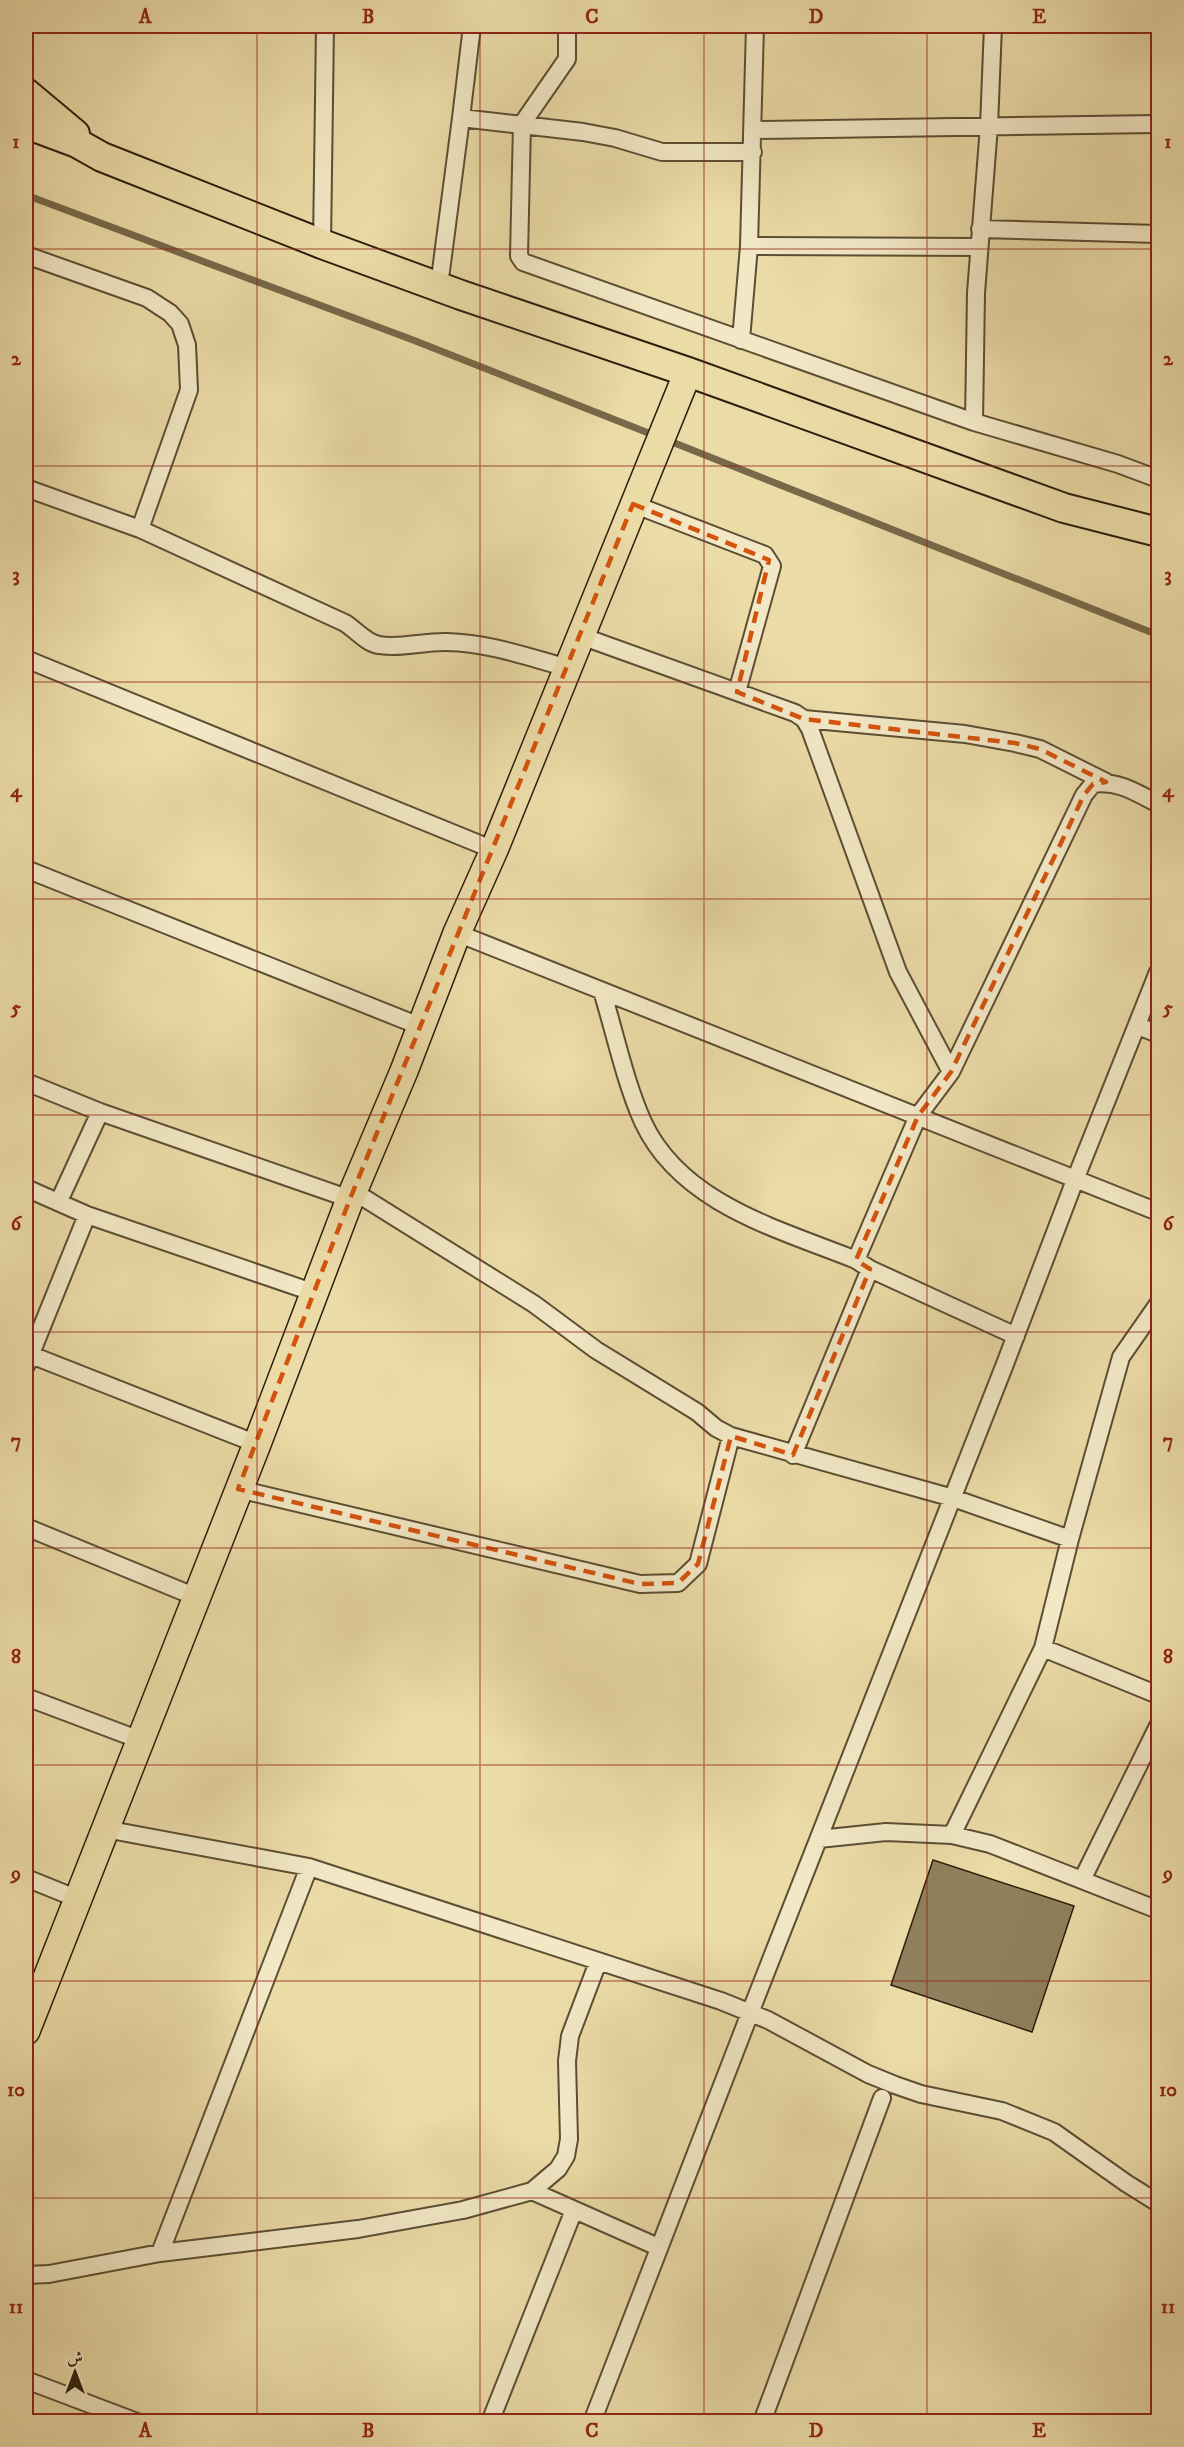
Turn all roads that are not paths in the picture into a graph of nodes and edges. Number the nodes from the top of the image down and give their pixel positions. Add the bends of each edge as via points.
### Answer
1 (325, 26) edge
2 (472, 26) edge
3 (567, 26) edge
4 (755, 26) edge
5 (993, 26) edge
6 (26, 93) edge
7 (461, 118) junction
8 (26, 124) edge
9 (522, 124) junction
10 (1158, 124) edge
11 (989, 126) junction
12 (753, 130) junction
13 (26, 143) edge
14 (753, 152) junction
15 (97, 153) junction
16 (980, 229) junction
17 (1158, 234) edge
18 (322, 244) junction
19 (749, 246) junction
20 (979, 247) junction
21 (26, 255) edge
22 (439, 286) junction
23 (741, 340) junction
24 (688, 372) junction
25 (974, 422) junction
26 (1158, 479) edge
27 (26, 488) edge
28 (633, 504) junction
29 (140, 529) junction
30 (1158, 532) edge
31 (581, 636) junction
32 (26, 659) edge
33 (568, 668) junction
34 (737, 692) junction
35 (804, 719) junction
36 (1106, 782) junction
37 (1158, 804) edge
38 (494, 850) junction
39 (26, 869) edge
40 (457, 933) junction
41 (1158, 972) edge
42 (602, 991) junction
43 (1138, 1026) junction
44 (422, 1027) junction
45 (1158, 1034) edge
46 (951, 1072) junction
47 (26, 1082) edge
48 (100, 1112) junction
49 (918, 1116) junction
50 (1075, 1180) junction
51 (26, 1188) edge
52 (352, 1195) junction
53 (58, 1202) junction
54 (1158, 1212) edge
55 (87, 1215) junction
56 (863, 1265) junction
57 (315, 1293) junction
58 (1158, 1304) edge
59 (1016, 1336) junction
60 (27, 1358) edge
61 (731, 1436) junction
62 (257, 1444) junction
63 (793, 1455) junction
64 (238, 1489) junction
65 (953, 1498) junction
66 (26, 1527) edge
67 (1070, 1539) junction
68 (196, 1597) junction
69 (1043, 1648) junction
70 (1158, 1695) edge
71 (26, 1697) edge
72 (1158, 1726) edge
73 (140, 1740) junction
74 (105, 1829) junction
75 (952, 1835) junction
76 (819, 1839) junction
77 (309, 1867) junction
78 (26, 1878) edge
79 (1082, 1880) junction
80 (78, 1899) junction
81 (1158, 1910) edge
82 (598, 1962) junction
83 (750, 2013) junction
84 (26, 2031) edge
85 (882, 2098) dead end
86 (532, 2191) junction
87 (1158, 2203) edge
88 (574, 2210) junction
89 (658, 2247) junction
90 (160, 2253) junction
91 (26, 2275) edge
92 (26, 2380) edge
93 (104, 2416) edge
94 (137, 2421) edge
95 (490, 2421) edge
96 (592, 2421) edge
97 (762, 2421) edge

1 - 18 street
2 - 7 street
3 - 9 street via 567,58
4 - 12 street
5 - 11 street
6 - 15 highway
7 - 9 street
7 - 22 street
8 - 15 highway
9 - 14 street via 615,138 662,152
9 - 23 street via 519,256 524,262
10 - 11 street
11 - 12 street
11 - 16 street
12 - 14 street
13 - 15 highway via 73,157
14 - 19 street
15 - 18 highway
16 - 17 street
16 - 20 street
18 - 22 highway
19 - 20 street
19 - 23 street
20 - 25 street
21 - 29 street via 147,298 180,324 187,345 189,390
22 - 24 highway
23 - 25 street
24 - 28 main road
24 - 30 highway via 1064,508
25 - 26 street
27 - 29 street
28 - 31 main road
28 - 34 street via 765,555 769,560 772,566
29 - 33 street via 345,623 380,646 469,644
31 - 33 main road
31 - 34 street
32 - 38 street
33 - 38 main road
34 - 35 street
35 - 36 street via 964,734 1015,743 1040,749
35 - 46 street via 898,972
36 - 37 street via 1119,784
36 - 46 street via 1093,784 1084,795
38 - 40 main road
39 - 44 street
40 - 42 street
40 - 44 main road
41 - 43 street
42 - 49 street
42 - 56 street via 642,1121 674,1167 712,1198 738,1212
43 - 45 street
43 - 50 street
44 - 52 main road
46 - 49 street
47 - 48 street
48 - 52 street
48 - 53 street
49 - 50 street
49 - 56 street
50 - 54 street
50 - 59 street
51 - 53 street
52 - 57 main road
52 - 61 street via 534,1304 596,1350
53 - 55 street
55 - 57 street
55 - 60 street
56 - 59 street
56 - 63 street
57 - 62 main road
58 - 67 street via 1121,1357
59 - 65 street
60 - 62 street
61 - 63 street
61 - 64 street via 698,1564 678,1583 640,1584
62 - 64 main road
63 - 65 street
64 - 68 main road
65 - 67 street
65 - 76 street
66 - 68 street
67 - 69 street
68 - 73 main road
69 - 70 street
69 - 75 street
71 - 73 street
72 - 79 street
73 - 74 main road
74 - 77 street
74 - 80 main road
75 - 76 street via 886,1832
75 - 79 street via 990,1844
76 - 83 street
77 - 82 street
77 - 90 street
78 - 80 street
79 - 81 street
80 - 84 main road
82 - 83 street
82 - 86 street via 570,2036 566,2156 553,2175
83 - 87 street via 895,2085 1002,2111 1054,2132
83 - 89 street
85 - 97 street
86 - 88 street
86 - 90 street via 463,2210 358,2229
88 - 89 street
88 - 95 street
89 - 96 street
90 - 91 street
92 - 93 street
93 - 94 street

